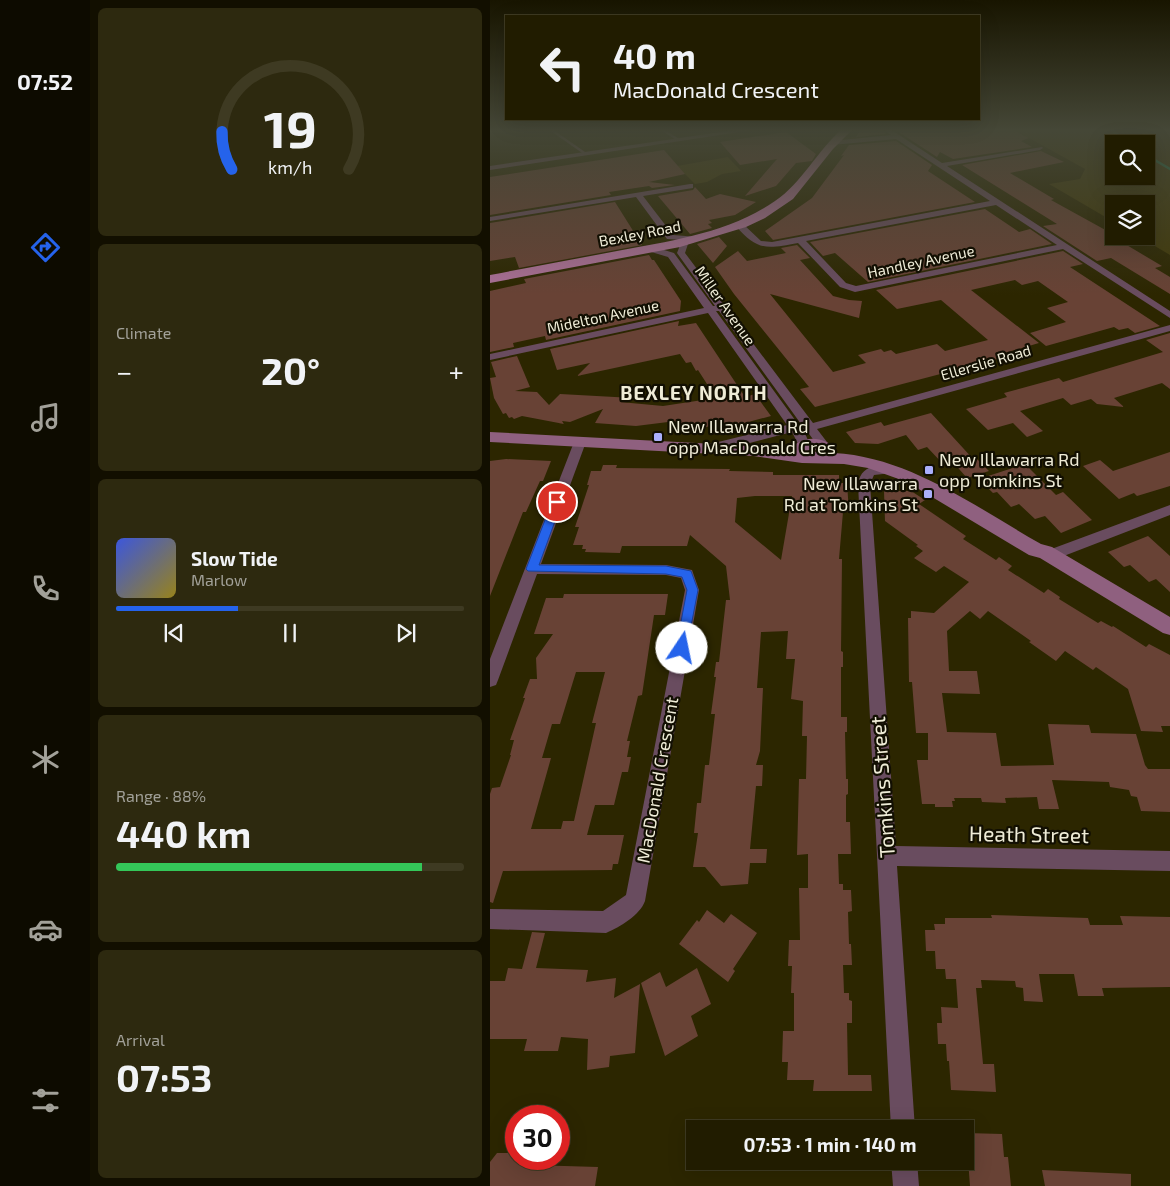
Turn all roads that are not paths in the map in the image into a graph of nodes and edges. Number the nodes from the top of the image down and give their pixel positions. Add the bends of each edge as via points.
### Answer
1 (799, 184) edge
2 (970, 184) edge
3 (690, 186) dead end
4 (634, 196) junction
5 (998, 202) junction
6 (490, 219) edge
7 (739, 225) junction
8 (691, 240) junction
9 (800, 240) junction
10 (1066, 246) junction
11 (651, 249) junction
12 (490, 279) edge
13 (722, 307) junction
14 (709, 310) junction
15 (1170, 315) edge
16 (1170, 328) edge
17 (490, 357) edge
18 (794, 426) junction
19 (810, 427) junction
20 (492, 436) edge
21 (580, 442) junction
22 (708, 448) junction
23 (813, 450) junction
24 (894, 469) junction
25 (1170, 510) edge
26 (1048, 553) junction
27 (532, 569) junction
28 (1170, 627) edge
29 (490, 680) edge
30 (888, 856) junction
31 (1170, 861) edge
32 (490, 919) edge
33 (903, 1120) edge
34 (905, 1170) edge
35 (906, 1186) edge

1 - 7 main road, Bexley Road via 790,195 766,212
2 - 5 street
3 - 4 street
4 - 6 street
4 - 8 street, Miller Avenue via 670,237
4 - 11 street via 660,238
5 - 9 street
5 - 10 street
7 - 8 main road, Bexley Road
7 - 9 street via 764,245
8 - 11 main road, Bexley Road
8 - 13 street, Miller Avenue via 681,253
9 - 10 street, Handley Avenue via 843,285 855,289
10 - 15 street
11 - 12 main road, Bexley Road
11 - 14 street, Miller Avenue via 671,255
13 - 14 street, Midelton Avenue
13 - 19 street, Miller Avenue
14 - 17 street, Midelton Avenue
14 - 18 street, Miller Avenue
16 - 19 street, Ellerslie Road
18 - 19 street, Ellerslie Road
18 - 22 street
18 - 23 street, Miller Avenue
19 - 23 street, Miller Avenue
20 - 21 main road
21 - 22 main road
21 - 27 street
22 - 23 main road
23 - 24 main road
23 - 26 main road via 864,452 900,463
24 - 26 main road via 1036,550
24 - 30 street, Tomkins Street via 871,470 866,474 864,484
25 - 26 street
26 - 28 main road
27 - 29 street
27 - 32 street, MacDonald Crescent via 666,570 687,574 692,590 635,901 606,922
30 - 31 street, Heath Street
30 - 33 street, Tomkins Street
34 - 35 street

